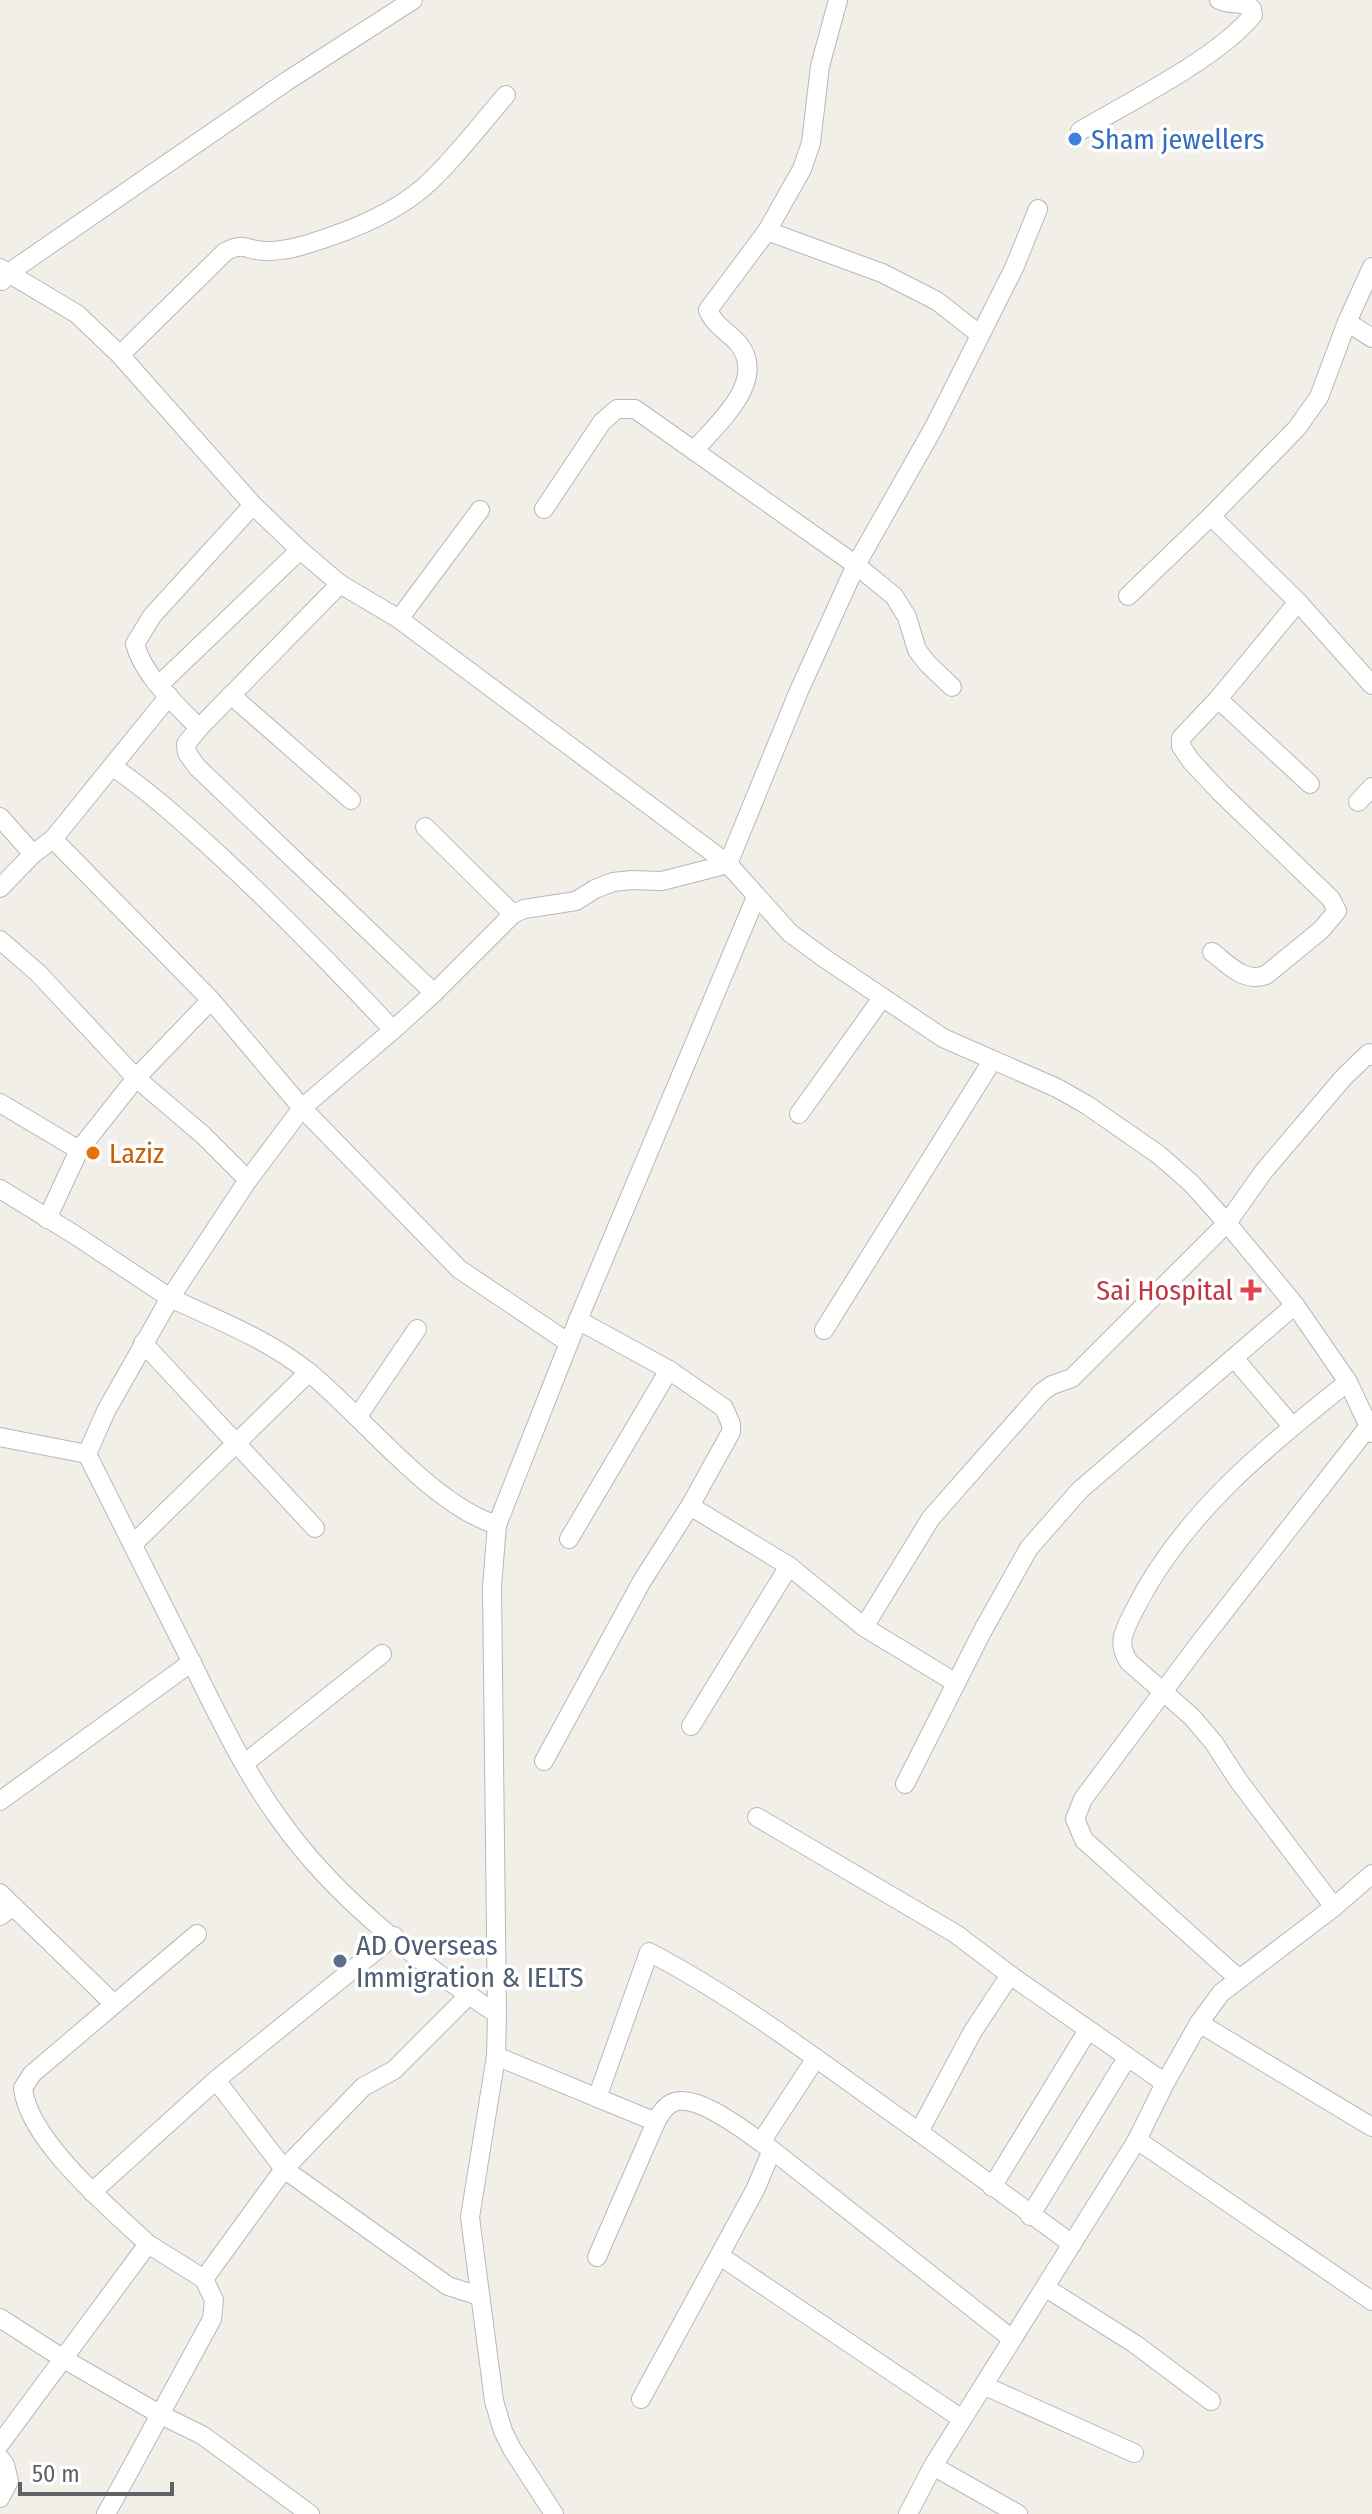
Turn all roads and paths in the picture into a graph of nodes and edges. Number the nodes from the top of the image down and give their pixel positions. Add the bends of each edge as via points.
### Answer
1 (413, 0) edge
2 (838, 0) edge
3 (1219, 0) edge
4 (506, 95) dead end
5 (1080, 131) dead end
6 (1038, 209) dead end
7 (767, 231) junction
8 (1372, 267) edge
9 (2, 275) edge
10 (1347, 322) junction
11 (979, 334) junction
12 (1372, 338) edge
13 (120, 355) junction
14 (694, 451) junction
15 (253, 505) junction
16 (544, 509) dead end
17 (480, 510) dead end
18 (1211, 516) junction
19 (300, 550) junction
20 (856, 565) junction
21 (340, 584) junction
22 (1128, 596) dead end
23 (1298, 602) junction
24 (399, 619) junction
25 (1372, 685) edge
26 (952, 687) dead end
27 (164, 690) junction
28 (231, 695) junction
29 (1218, 699) junction
30 (199, 728) junction
31 (113, 767) junction
32 (1310, 784) dead end
33 (1372, 787) edge
34 (351, 800) dead end
35 (1358, 802) dead end
36 (0, 817) edge
37 (425, 827) dead end
38 (53, 839) junction
39 (33, 854) junction
40 (728, 864) junction
41 (0, 888) edge
42 (756, 897) junction
43 (513, 914) junction
44 (0, 940) edge
45 (1212, 952) dead end
46 (434, 993) junction
47 (882, 998) junction
48 (211, 1000) junction
49 (393, 1030) junction
50 (1371, 1054) edge
51 (992, 1061) junction
52 (136, 1078) junction
53 (0, 1103) edge
54 (302, 1108) junction
55 (799, 1114) dead end
56 (79, 1150) junction
57 (248, 1180) junction
58 (0, 1189) edge
59 (47, 1219) junction
60 (1227, 1223) junction
61 (170, 1298) junction
62 (1295, 1305) junction
63 (578, 1320) junction
64 (417, 1329) dead end
65 (824, 1330) dead end
66 (143, 1343) junction
67 (569, 1343) junction
68 (1234, 1358) junction
69 (669, 1370) junction
70 (309, 1372) junction
71 (1348, 1382) junction
72 (358, 1416) junction
73 (1292, 1426) junction
74 (1370, 1429) edge
75 (0, 1437) edge
76 (235, 1443) junction
77 (87, 1454) junction
78 (690, 1506) junction
79 (497, 1525) junction
80 (315, 1528) dead end
81 (569, 1539) dead end
82 (133, 1544) junction
83 (789, 1566) junction
84 (864, 1627) junction
85 (382, 1654) dead end
86 (192, 1662) junction
87 (956, 1683) junction
88 (1163, 1693) junction
89 (691, 1726) dead end
90 (544, 1761) dead end
91 (245, 1763) junction
92 (905, 1784) dead end
93 (0, 1801) edge
94 (757, 1817) dead end
95 (1372, 1874) edge
96 (4, 1905) edge
97 (1334, 1907) junction
98 (197, 1934) dead end
99 (394, 1936) junction
100 (1010, 1975) junction
101 (1239, 1979) junction
102 (469, 1995) junction
103 (113, 2003) junction
104 (497, 2014) junction
105 (1199, 2023) junction
106 (1088, 2030) junction
107 (496, 2056) junction
108 (816, 2058) junction
109 (1127, 2058) junction
110 (216, 2080) junction
111 (1165, 2083) junction
112 (597, 2098) junction
113 (656, 2122) junction
114 (1372, 2127) edge
115 (919, 2132) junction
116 (1137, 2140) junction
117 (766, 2146) junction
118 (284, 2169) junction
119 (992, 2187) junction
120 (92, 2192) junction
121 (1030, 2216) junction
122 (148, 2244) junction
123 (1072, 2244) junction
124 (720, 2256) junction
125 (597, 2257) dead end
126 (204, 2279) junction
127 (1046, 2288) junction
128 (479, 2296) junction
129 (1372, 2301) edge
130 (0, 2318) edge
131 (1012, 2339) junction
132 (62, 2358) junction
133 (985, 2386) junction
134 (641, 2399) dead end
135 (1211, 2401) dead end
136 (161, 2415) junction
137 (962, 2419) junction
138 (0, 2444) edge
139 (1134, 2453) dead end
140 (0, 2458) edge
141 (933, 2466) junction
142 (0, 2498) edge
143 (551, 2513) edge
144 (106, 2514) edge
145 (310, 2514) edge
146 (908, 2514) edge
147 (1018, 2514) edge

1 - 9 street
2 - 7 street via 820,66 811,143
3 - 5 street via 1243,3 1253,15 1185,69
4 - 13 street via 448,164 401,204 307,245 262,251 233,247
6 - 11 street
7 - 11 street via 882,273 937,301
7 - 14 street via 708,310 739,344 749,377 737,400
8 - 10 street
9 - 13 street via 77,314
10 - 12 street
10 - 18 street via 1319,397 1297,428
11 - 20 street via 933,429
13 - 15 street
14 - 16 street via 635,409 617,409 602,422
14 - 20 street
15 - 19 street
15 - 27 street via 141,631 135,644 138,655
17 - 24 street
18 - 22 street
18 - 23 street
19 - 21 street
19 - 27 street
20 - 26 street via 901,604 917,650
20 - 40 street
21 - 24 street
21 - 28 street
23 - 25 street
23 - 29 street
24 - 40 street
27 - 30 street
27 - 31 street
28 - 30 street
28 - 34 street
29 - 32 street
29 - 45 street via 1181,738 1184,752 1337,911 1321,930 1258,978 1246,977
30 - 46 street via 186,744 191,760
31 - 38 street
31 - 49 street via 238,872
33 - 35 street
36 - 39 street
37 - 43 street
38 - 39 street
38 - 48 street
39 - 41 street
40 - 42 street
40 - 43 street via 662,881 613,882 576,901
42 - 47 street via 790,933
42 - 63 street
43 - 46 street
44 - 52 street
46 - 49 street
47 - 51 street via 943,1038
47 - 55 street
48 - 52 street
48 - 54 street
49 - 54 street
50 - 60 street via 1344,1077
51 - 60 street via 1087,1105 1159,1155
51 - 65 street
52 - 56 street
52 - 57 street
53 - 56 street
54 - 57 street
54 - 67 street via 459,1269
56 - 59 street
57 - 61 street
58 - 59 street
59 - 61 street
60 - 62 street
60 - 84 street via 1072,1378 1042,1392 931,1518
61 - 66 street
61 - 70 street via 252,1335
62 - 68 street
62 - 71 street
63 - 67 street
63 - 69 street
64 - 72 street
66 - 76 street
66 - 77 street
67 - 79 street
68 - 73 street
68 - 87 street via 1055,1516 1029,1548
69 - 78 street via 724,1408 731,1424
69 - 81 street
70 - 72 street
70 - 76 street
71 - 73 street
71 - 74 street
72 - 79 street via 460,1509
73 - 88 street via 1178,1540 1122,1635 1129,1662
74 - 88 street
75 - 77 street
76 - 80 street
76 - 82 street
77 - 82 street
78 - 83 street
78 - 90 street via 642,1581
79 - 104 street via 492,1586
82 - 86 street
83 - 84 street
83 - 89 street
84 - 87 street
85 - 91 street
86 - 91 street
86 - 93 street
87 - 92 street
88 - 97 street via 1214,1743
88 - 101 street via 1083,1799 1076,1826 1091,1847
91 - 99 street via 279,1820 318,1867
94 - 100 street via 956,1934
95 - 97 street
96 - 103 street
97 - 101 street
98 - 103 street
99 - 102 street
99 - 110 street
100 - 106 street
100 - 115 street
101 - 105 street
102 - 104 street
102 - 118 street via 394,2070 363,2087
103 - 120 street via 23,2088 39,2130
104 - 107 street
105 - 111 street
105 - 114 street
106 - 109 street
106 - 119 street
107 - 112 street
107 - 128 street via 470,2217
108 - 112 street via 649,1952
108 - 115 street
108 - 117 street
109 - 111 street
109 - 121 street
110 - 118 street
110 - 120 street
111 - 116 street
112 - 113 street
113 - 117 street via 664,2108 687,2101 711,2110
113 - 125 street
115 - 119 street
116 - 123 street
116 - 129 street
117 - 124 street via 755,2190
117 - 131 street
118 - 126 street
118 - 128 street via 448,2286
119 - 121 street
120 - 122 street
121 - 123 street
122 - 126 street
122 - 132 street
123 - 127 street
124 - 134 street
124 - 137 street
126 - 136 street via 214,2300 212,2319
127 - 131 street
127 - 135 street via 1135,2344
128 - 143 street via 503,2431
130 - 132 street
131 - 133 street
132 - 136 street
132 - 138 street
133 - 137 street
133 - 139 street
136 - 144 street
136 - 145 street via 202,2435
137 - 141 street
140 - 142 street via 9,2481
141 - 146 street
141 - 147 street

